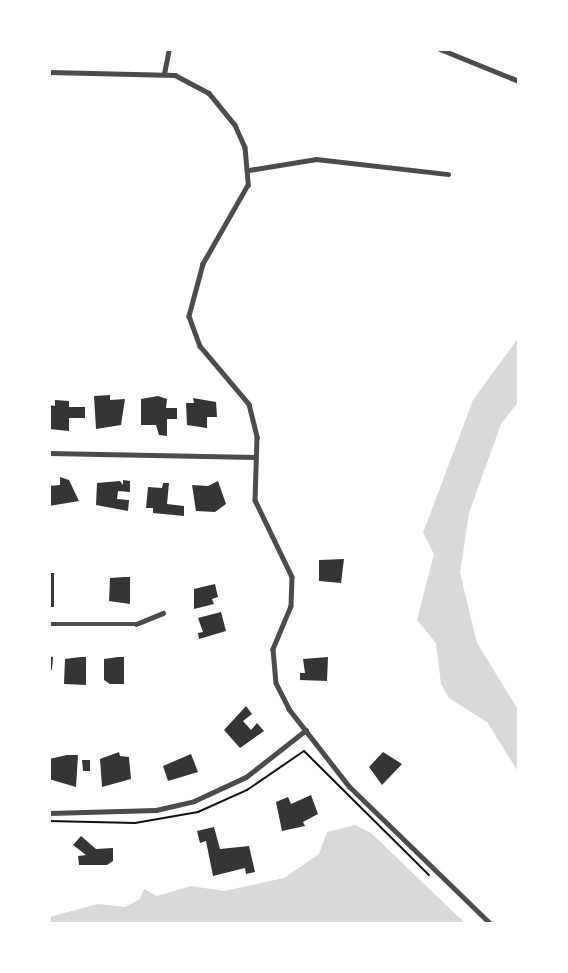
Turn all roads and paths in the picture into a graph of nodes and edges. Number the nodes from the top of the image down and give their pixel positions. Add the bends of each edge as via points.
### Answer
1 (169, 49) edge
2 (440, 49) edge
3 (49, 72) edge
4 (164, 74) junction
5 (519, 81) edge
6 (249, 170) junction
7 (448, 174) dead end
8 (49, 453) edge
9 (255, 457) junction
10 (163, 613) dead end
11 (49, 624) edge
12 (306, 730) junction
13 (49, 813) edge
14 (49, 821) edge
15 (431, 876) dead end
16 (491, 924) edge

1 - 4 street
2 - 5 street
3 - 4 street
4 - 6 street via 195,83 216,100 240,136
6 - 7 street via 316,159
6 - 9 street via 242,198 203,264 189,316 200,346 249,404 257,437
8 - 9 street
9 - 12 street via 255,500 284,552 292,577 291,606 273,649 274,674 289,709
10 - 11 street via 136,624
12 - 13 street via 246,777 194,802 156,810
12 - 16 street via 349,786
14 - 15 path via 135,823 198,812 247,790 304,751

